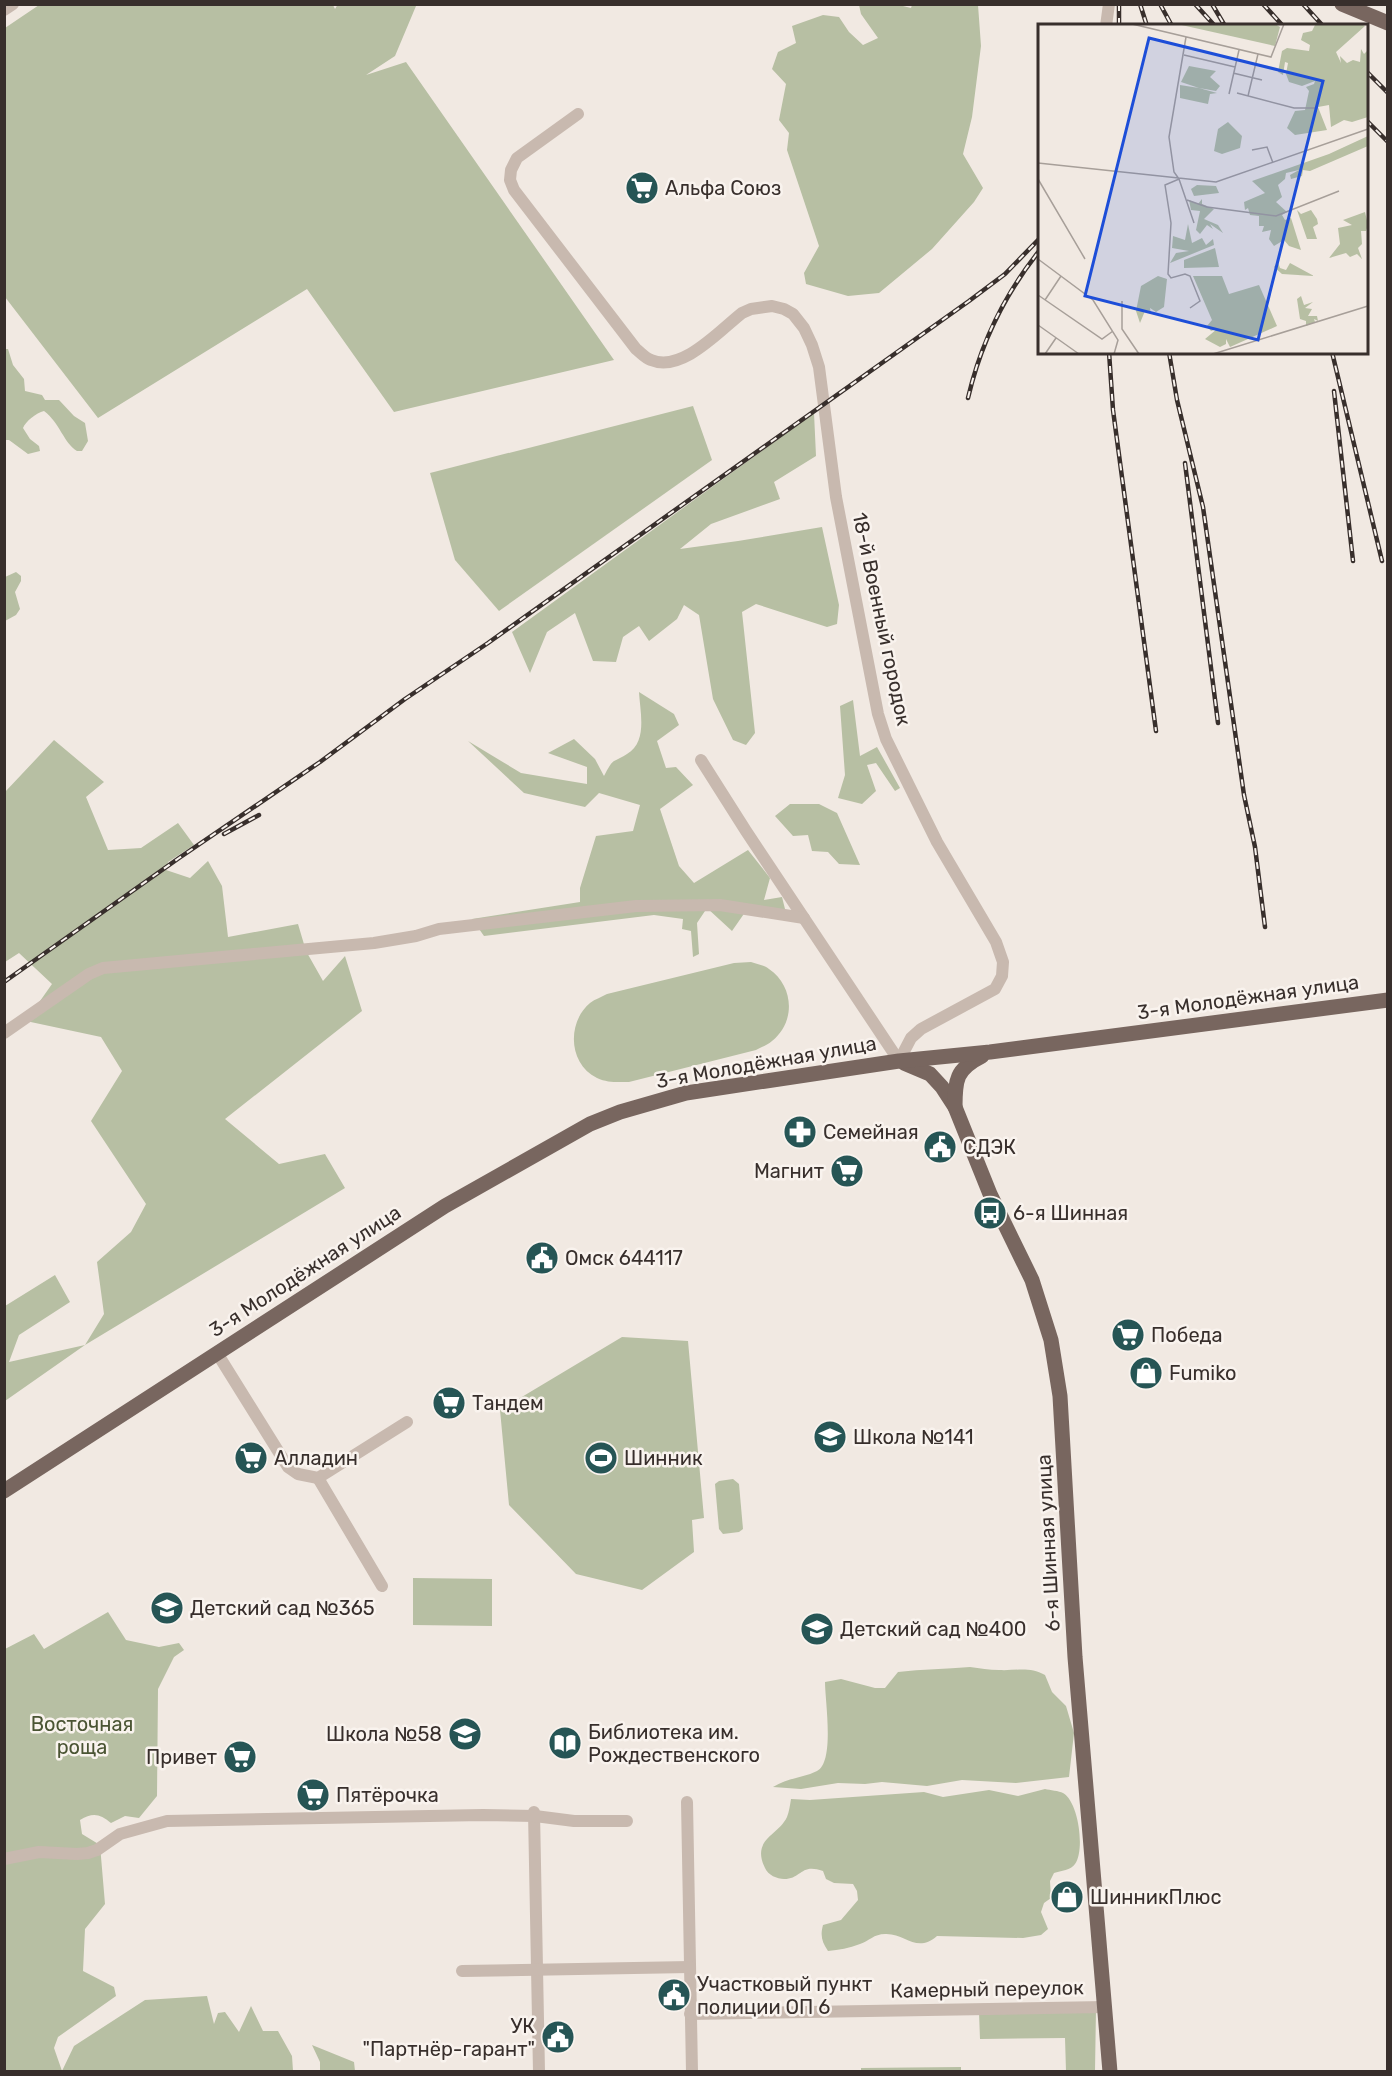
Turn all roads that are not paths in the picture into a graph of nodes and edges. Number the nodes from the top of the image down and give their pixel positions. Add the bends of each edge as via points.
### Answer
1 (13, 4) edge
2 (1109, 4) edge
3 (1342, 4) edge
4 (4, 10) edge
5 (1388, 23) edge
6 (1106, 24) edge
7 (578, 114) dead end
8 (702, 760) dead end
9 (804, 918) junction
10 (1388, 1000) edge
11 (4, 1033) edge
12 (990, 1053) junction
13 (899, 1061) junction
14 (955, 1107) junction
15 (217, 1353) junction
16 (407, 1422) dead end
17 (318, 1478) junction
18 (4, 1491) edge
19 (382, 1586) dead end
20 (687, 1802) dead end
21 (535, 1814) junction
22 (627, 1821) dead end
23 (4, 1858) edge
24 (690, 1966) junction
25 (537, 1970) junction
26 (462, 1971) dead end
27 (1105, 2007) junction
28 (690, 2014) junction
29 (539, 2072) edge
30 (692, 2072) edge
31 (1110, 2072) edge

1 - 4 street
2 - 6 street
3 - 5 main road
7 - 13 street, 18-й Военный городок via 517,158 510,180 636,349 649,360 674,362 690,355 742,313 772,306 793,314 812,345 819,367 833,478 878,714 937,842 996,942 1003,962 1002,976 995,989 921,1029 911,1038
8 - 9 street
9 - 11 street via 720,905 636,906 440,929 374,943 103,968 88,974
9 - 13 street
10 - 12 main road, 3-я Молодёжная улица
12 - 13 main road, 3-я Молодёжная улица
12 - 14 main road via 969,1063 958,1076
13 - 14 main road, 6-я Шинная улица via 930,1074
13 - 15 main road, 3-я Молодёжная улица via 686,1093 590,1124 445,1206
14 - 27 main road, 6-я Шинная улица via 990,1194 1032,1280 1055,1362
15 - 17 street via 288,1467 298,1474
15 - 18 main road, 3-я Молодёжная улица
16 - 17 street
17 - 19 street
20 - 24 street
21 - 22 street via 574,1821
21 - 23 street via 167,1821 120,1834 88,1852 39,1852
21 - 25 street
24 - 25 street
24 - 28 street
25 - 26 street
25 - 29 street
27 - 28 street, Камерный переулок
27 - 31 main road, 6-я Шинная улица
28 - 30 street

